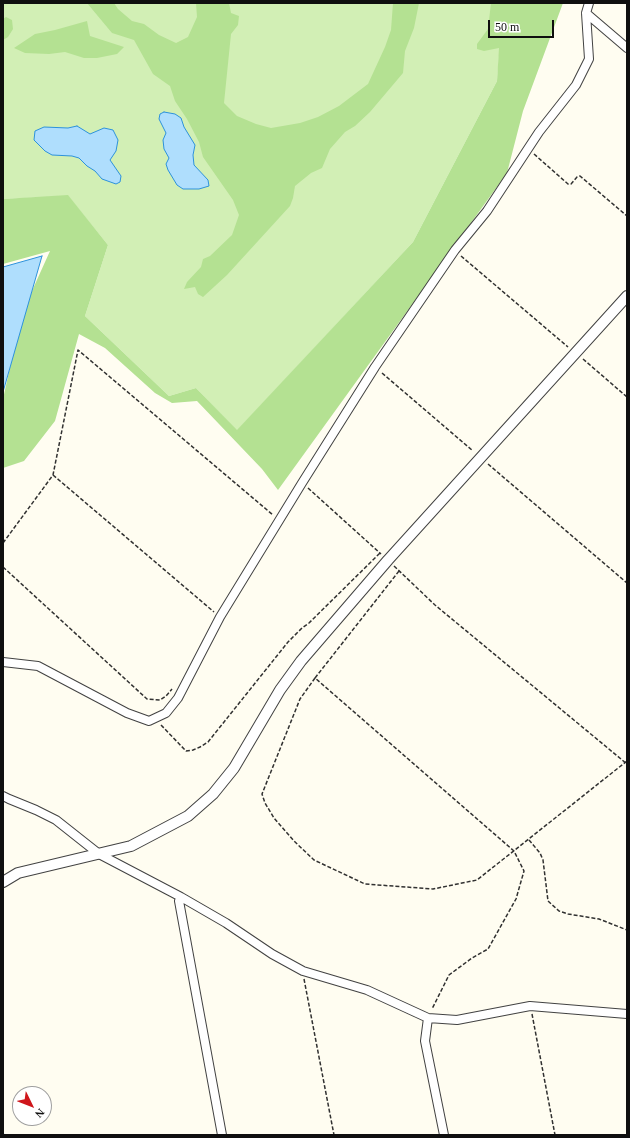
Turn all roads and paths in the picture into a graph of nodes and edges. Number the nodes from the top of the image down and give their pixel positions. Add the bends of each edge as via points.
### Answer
1 (589, 3) edge
2 (586, 14) junction
3 (627, 36) edge
4 (620, 42) junction
5 (627, 48) edge
6 (528, 149) junction
7 (627, 216) edge
8 (455, 250) junction
9 (627, 296) edge
10 (576, 353) junction
11 (375, 366) junction
12 (627, 397) edge
13 (481, 458) junction
14 (52, 475) junction
15 (302, 483) junction
16 (279, 520) junction
17 (3, 543) edge
18 (380, 553) junction
19 (388, 560) junction
20 (3, 567) edge
21 (399, 571) junction
22 (627, 583) edge
23 (220, 617) junction
24 (3, 662) edge
25 (315, 678) junction
26 (184, 686) junction
27 (154, 719) junction
28 (627, 761) edge
29 (626, 764) edge
30 (3, 796) edge
31 (528, 839) junction
32 (514, 851) junction
33 (99, 854) junction
34 (3, 882) edge
35 (181, 897) junction
36 (627, 930) edge
37 (303, 972) junction
38 (530, 1006) junction
39 (627, 1014) edge
40 (428, 1018) junction
41 (222, 1135) edge
42 (334, 1135) edge
43 (444, 1135) edge
44 (555, 1135) edge

1 - 2 street
2 - 4 street
2 - 6 street via 589,59 576,85
3 - 4 street
4 - 5 street
6 - 7 path via 568,184 580,176
6 - 8 street via 487,211
8 - 10 path
8 - 11 street
9 - 10 street
10 - 12 path
10 - 13 street
11 - 13 path
11 - 15 street
13 - 19 street
13 - 22 path
14 - 16 path via 78,350
14 - 17 path
14 - 23 path
15 - 16 street
15 - 18 path
16 - 23 street
18 - 19 path
18 - 27 path via 288,642 208,742 194,750 186,751
19 - 21 path
19 - 33 street via 301,661 280,690 234,768 213,794 188,816 153,835 131,846
20 - 26 path via 147,699 160,700 175,686
21 - 25 path
21 - 29 path via 435,606
23 - 26 street
24 - 27 street via 38,666 127,713 149,721
25 - 32 path
25 - 32 path via 300,699 262,794 274,818 314,860 365,884 433,889 477,880
26 - 27 street via 166,713
28 - 29 path
29 - 31 path
30 - 33 street via 56,820
31 - 32 path
31 - 36 path via 543,860 548,901 559,912 599,919
32 - 40 path via 524,871 516,900 488,949 449,975
33 - 34 street via 18,873
33 - 35 street
35 - 37 street
35 - 41 street via 179,901
37 - 40 street via 367,990
37 - 42 path
38 - 39 street
38 - 40 street via 457,1020
38 - 44 path
40 - 43 street via 425,1041

